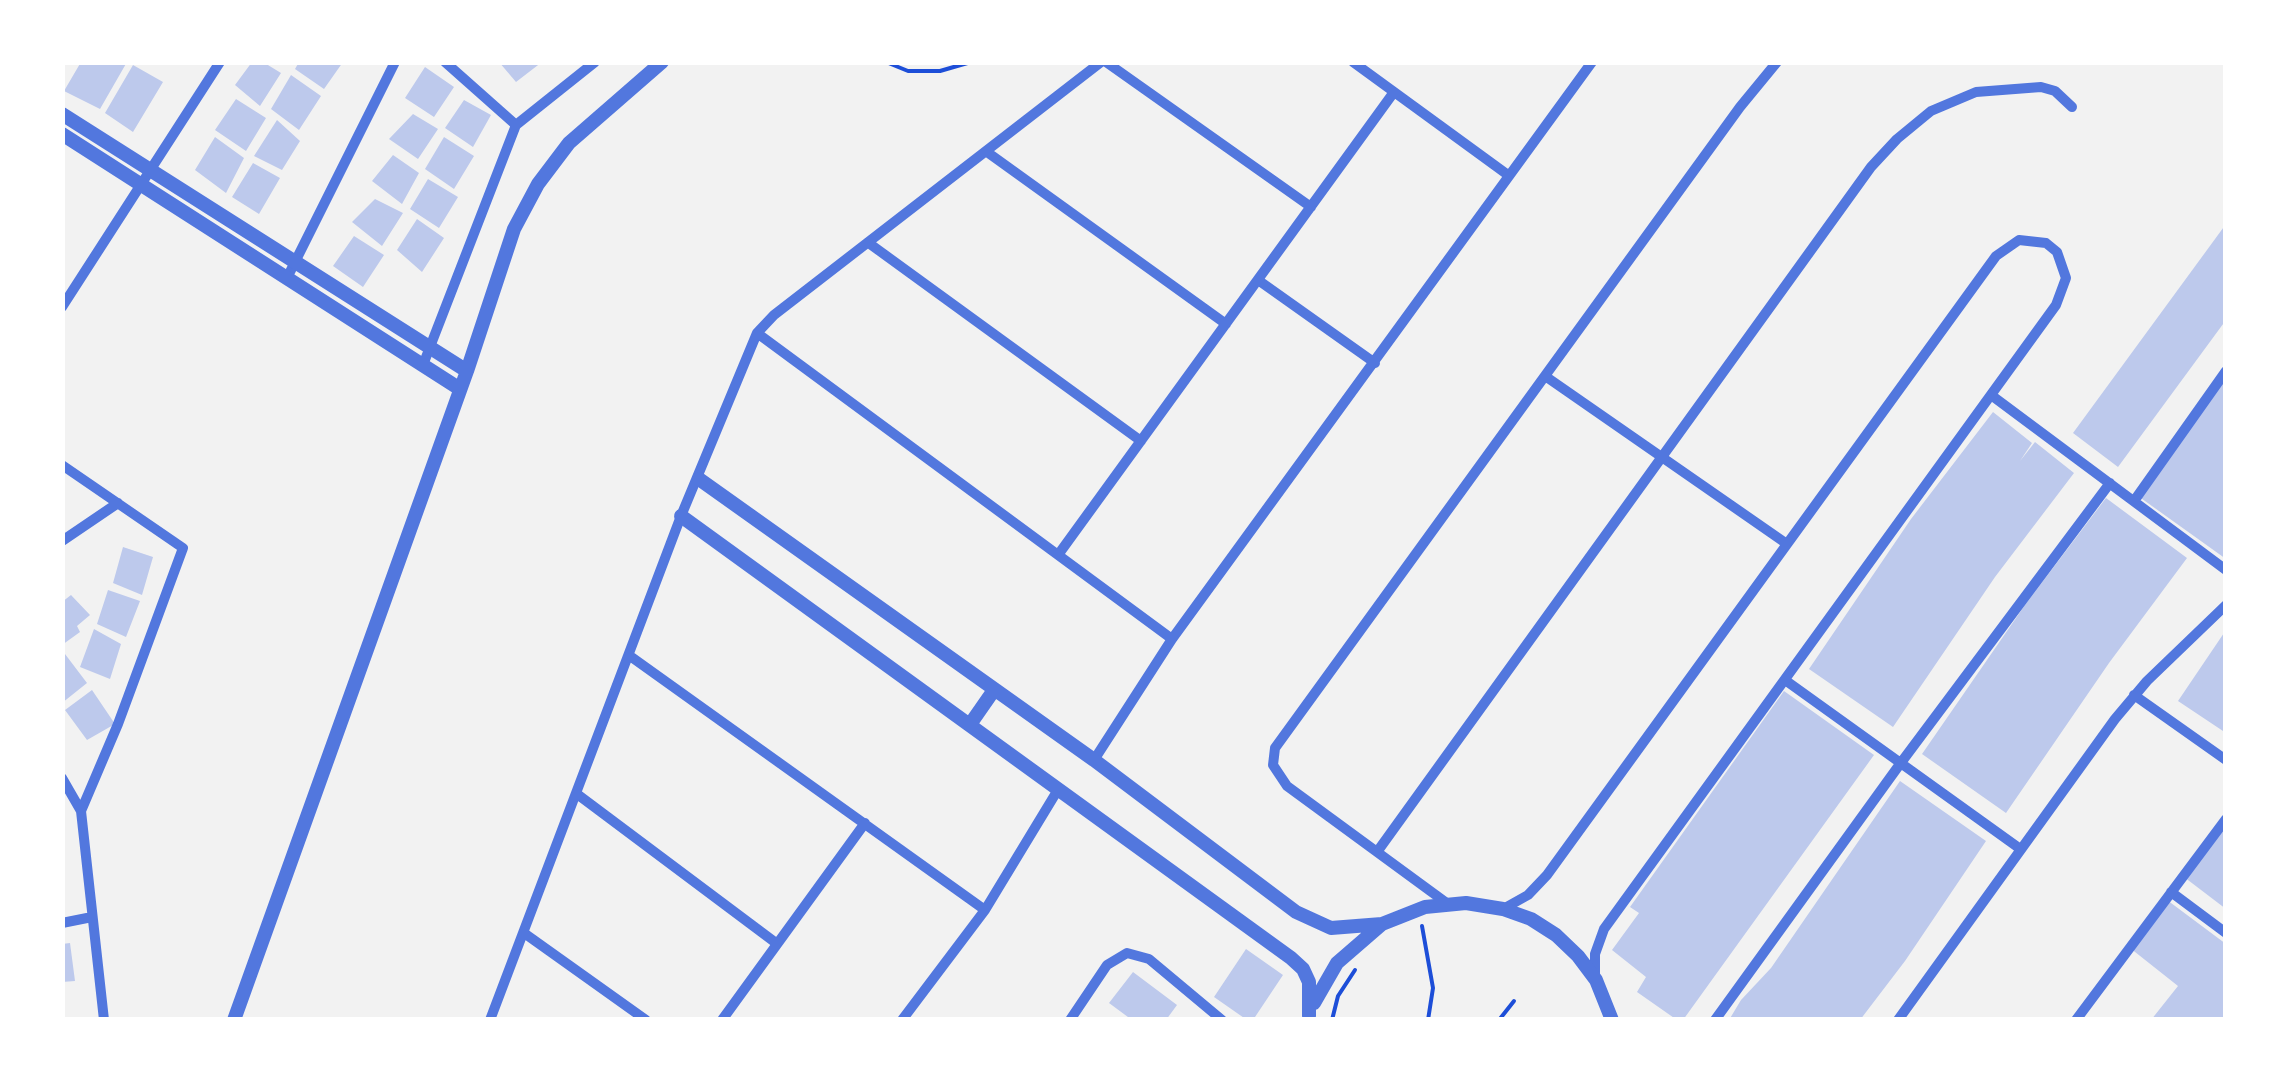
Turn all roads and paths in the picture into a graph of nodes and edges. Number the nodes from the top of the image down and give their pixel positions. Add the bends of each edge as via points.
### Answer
1 (220, 62) edge
2 (395, 62) edge
3 (446, 62) edge
4 (595, 62) edge
5 (662, 62) edge
6 (886, 62) edge
7 (971, 62) edge
8 (1104, 62) edge
9 (1353, 62) edge
10 (1777, 62) edge
11 (1592, 63) edge
12 (1394, 92) junction
13 (2072, 107) dead end
14 (62, 114) edge
15 (516, 125) junction
16 (62, 134) edge
17 (988, 152) junction
18 (149, 169) junction
19 (1508, 175) junction
20 (140, 184) junction
21 (1310, 207) junction
22 (870, 244) junction
23 (296, 262) junction
24 (287, 278) junction
25 (1258, 280) junction
26 (62, 308) edge
27 (1226, 324) junction
28 (757, 333) junction
29 (431, 348) junction
30 (1375, 363) junction
31 (423, 365) junction
32 (468, 371) junction
33 (2226, 372) edge
34 (1545, 376) junction
35 (460, 389) junction
36 (1991, 395) junction
37 (1140, 441) junction
38 (1662, 456) junction
39 (62, 466) edge
40 (699, 478) junction
41 (2110, 483) junction
42 (2134, 502) junction
43 (118, 503) junction
44 (681, 516) junction
45 (62, 541) edge
46 (1787, 544) junction
47 (1058, 555) junction
48 (2226, 570) edge
49 (2226, 605) edge
50 (1172, 639) junction
51 (630, 656) junction
52 (1785, 680) junction
53 (994, 690) junction
54 (2134, 695) junction
55 (971, 723) junction
56 (1094, 760) junction
57 (2226, 760) edge
58 (1900, 764) junction
59 (62, 778) edge
60 (1060, 788) junction
61 (577, 794) junction
62 (81, 811) junction
63 (2226, 819) edge
64 (865, 824) junction
65 (2019, 848) junction
66 (1377, 852) junction
67 (2171, 892) junction
68 (1448, 904) junction
69 (1503, 909) junction
70 (984, 910) junction
71 (92, 917) junction
72 (1422, 918) dead end
73 (62, 923) edge
74 (1382, 924) junction
75 (524, 933) junction
76 (2226, 933) edge
77 (776, 943) junction
78 (1358, 963) dead end
79 (1596, 980) junction
80 (1514, 1001) dead end
81 (1309, 1018) edge
82 (104, 1020) edge
83 (234, 1020) edge
84 (490, 1020) edge
85 (646, 1020) edge
86 (722, 1020) edge
87 (902, 1020) edge
88 (1070, 1020) edge
89 (1222, 1020) edge
90 (1332, 1020) edge
91 (1428, 1020) edge
92 (1498, 1020) edge
93 (1612, 1020) edge
94 (1715, 1020) edge
95 (1898, 1020) edge
96 (2076, 1020) edge

1 - 18 street
2 - 23 street
3 - 15 street
4 - 15 street
5 - 32 street via 569,143 538,184 514,229
6 - 7 path via 940,71
8 - 17 street
8 - 21 street
9 - 12 street
10 - 34 street
11 - 19 street
12 - 19 street
12 - 21 street
13 - 38 street via 2055,90 2041,87 1976,92 1931,111 1897,138
14 - 18 street
15 - 29 street
16 - 20 street
17 - 22 street
17 - 27 street
18 - 20 street
18 - 23 street
19 - 30 street
20 - 24 street
20 - 26 street
21 - 25 street
22 - 28 street
22 - 37 street
23 - 24 street
23 - 29 street
24 - 31 street
25 - 27 street
25 - 30 street
27 - 37 street
28 - 40 street
28 - 47 street
29 - 31 street
29 - 32 street
30 - 50 street
31 - 35 street
32 - 35 street
33 - 42 street
34 - 38 street
34 - 66 street via 1275,748 1273,765 1282,782
35 - 83 street
36 - 41 street
36 - 46 street via 2063,292 2066,278 2057,252 2046,243 2018,240 1996,256
36 - 52 street
37 - 47 street
38 - 46 street
38 - 66 street
39 - 43 street
40 - 44 street
40 - 53 street
41 - 42 street
41 - 58 street
42 - 48 street
43 - 45 street
43 - 62 street via 183,548
44 - 51 street
44 - 55 street
46 - 69 street via 1538,886
47 - 50 street
49 - 54 street
50 - 56 street
51 - 61 street
51 - 64 street
52 - 58 street
52 - 79 street via 1604,929 1594,954
53 - 55 street
53 - 56 street
54 - 57 street
54 - 65 street
55 - 60 street
56 - 74 street via 1296,912 1330,928
58 - 65 street
58 - 94 street
59 - 62 street
60 - 70 street
60 - 81 street via 1297,963 1309,982
61 - 75 street
61 - 77 street
62 - 71 street
63 - 67 street
64 - 70 street
64 - 77 street
65 - 95 street
66 - 68 street
67 - 76 street
67 - 96 street
68 - 69 street
68 - 74 street
69 - 79 street via 1556,936
70 - 87 street
71 - 73 street
71 - 82 street
72 - 91 path via 1433,988
74 - 81 street via 1337,963
75 - 84 street
75 - 85 street
77 - 86 street
78 - 90 path
79 - 93 street
80 - 92 path
88 - 89 street via 1108,965 1126,953 1149,958

